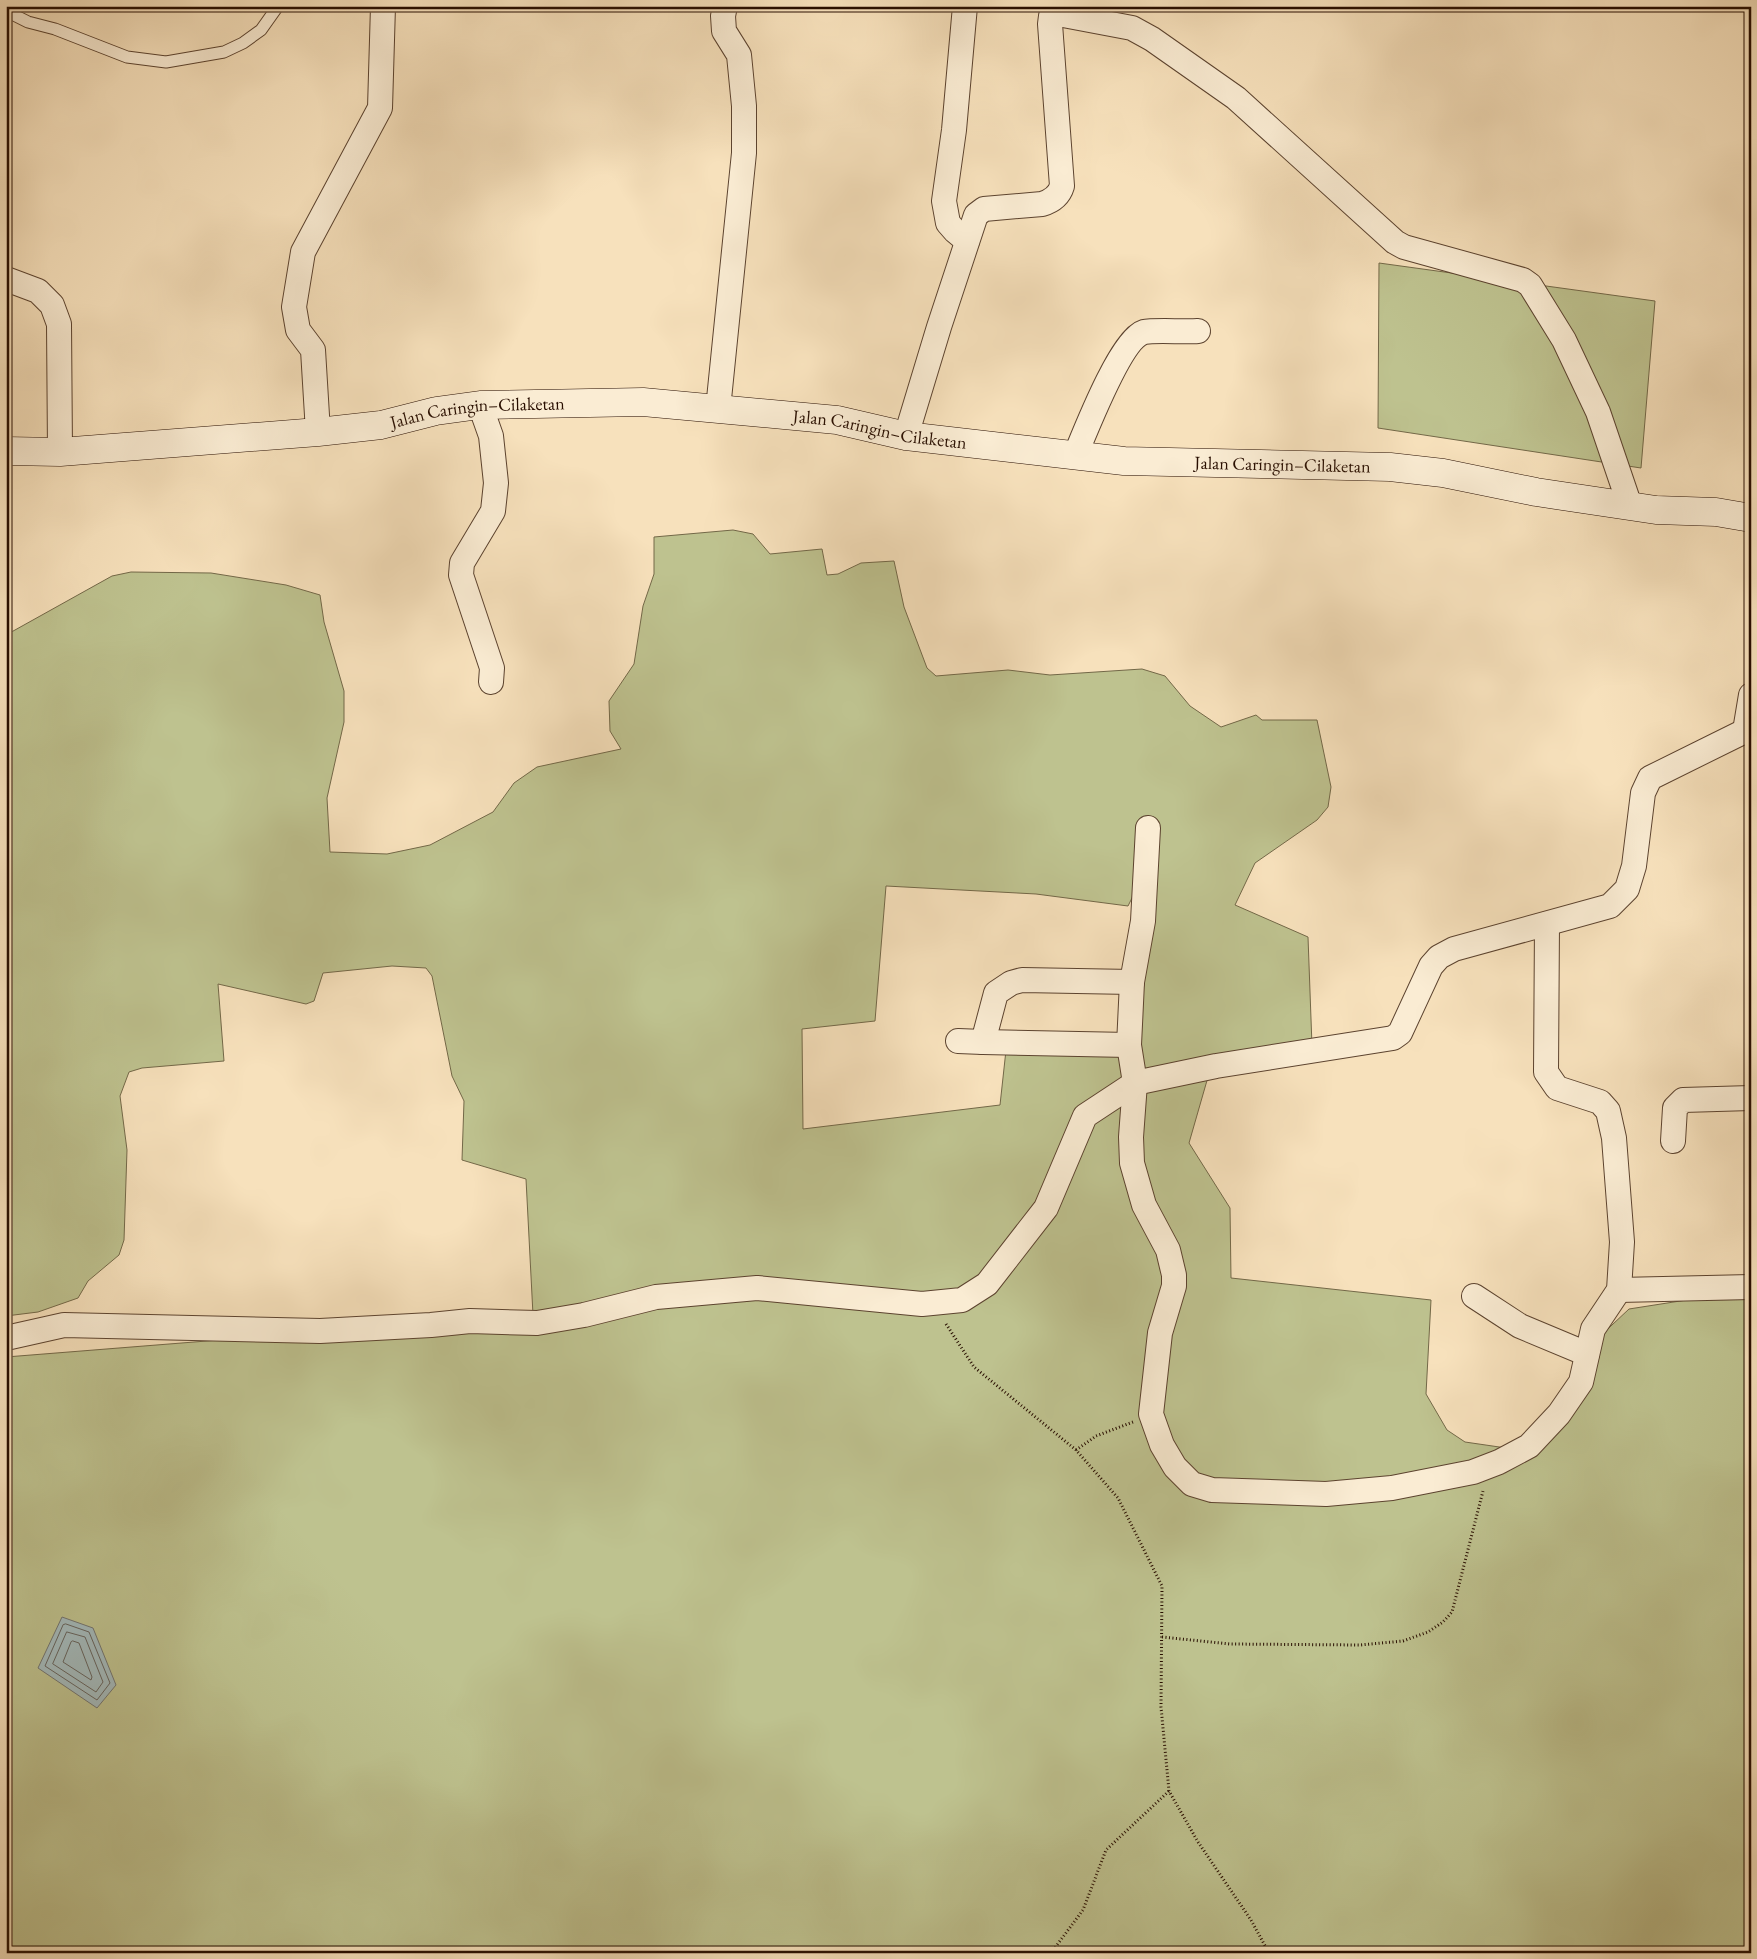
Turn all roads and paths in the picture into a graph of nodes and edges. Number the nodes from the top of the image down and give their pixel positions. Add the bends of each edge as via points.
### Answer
1 (278, 6) edge
2 (382, 6) edge
3 (725, 6) edge
4 (965, 6) edge
5 (6, 11) edge
6 (967, 241) junction
7 (6, 279) edge
8 (1198, 331) dead end
9 (480, 405) junction
10 (718, 409) junction
11 (318, 432) junction
12 (906, 436) junction
13 (6, 451) edge
14 (60, 452) junction
15 (1075, 456) junction
16 (1630, 506) junction
17 (1751, 518) edge
18 (491, 682) dead end
19 (1751, 695) edge
20 (1748, 731) edge
21 (1148, 828) dead end
22 (1548, 924) junction
23 (1132, 982) junction
24 (958, 1041) dead end
25 (982, 1042) junction
26 (1129, 1045) junction
27 (1135, 1082) junction
28 (1751, 1098) edge
29 (1673, 1141) dead end
30 (1751, 1287) edge
31 (1619, 1290) junction
32 (1474, 1296) dead end
33 (922, 1304) junction
34 (6, 1338) edge
35 (1587, 1354) junction
36 (1151, 1414) junction
37 (1076, 1450) junction
38 (1499, 1462) junction
39 (1162, 1637) junction
40 (1169, 1791) junction
41 (1051, 1953) edge
42 (1269, 1953) edge

1 - 5 lane via 260,30 224,52 166,62 127,57
2 - 11 street via 380,108 303,252 294,306 298,330 312,350
3 - 10 street via 724,31 739,55 744,153
4 - 6 street via 944,201 948,223
6 - 12 street
6 - 16 street via 976,214 984,208 1042,204 1060,193 1051,16 1058,14 1132,28 1236,98 1395,242 1523,280 1530,285 1564,340 1598,412
7 - 14 street via 38,291 52,305 59,324
8 - 15 street via 1143,332 1131,342 1120,357
9 - 10 street, Jalan Caringin–Cilaketan via 643,402
9 - 11 street, Jalan Caringin–Cilaketan via 436,411 381,425
9 - 18 street via 492,436 496,483 493,510 462,563 461,575 492,668
10 - 12 street, Jalan Caringin–Cilaketan via 837,420
11 - 14 street, Jalan Caringin–Cilaketan
12 - 15 street, Jalan Caringin–Cilaketan
13 - 14 street, Jalan Caringin–Cilaketan
15 - 16 street, Jalan Caringin–Cilaketan via 1124,461 1390,467 1443,473 1536,492
16 - 17 street, Jalan Caringin–Cilaketan via 1716,512
19 - 20 street
20 - 22 street via 1650,778 1643,793 1634,866 1627,889 1610,906
21 - 23 street via 1143,921
22 - 27 street via 1454,949 1439,957 1431,966 1400,1033 1393,1038
22 - 31 street via 1546,1072 1557,1088 1600,1102 1608,1111 1614,1138 1622,1242
23 - 25 street via 1022,980 1011,983 996,994
23 - 26 street
24 - 25 street
25 - 26 street
26 - 27 street
27 - 33 street via 1085,1116 1046,1208 987,1284 962,1300
27 - 36 street via 1132,1163 1144,1205 1168,1250 1174,1275 1174,1286 1160,1333
28 - 29 street via 1683,1100 1675,1108
30 - 31 street
31 - 35 street via 1593,1330
32 - 35 street via 1520,1326
33 - 34 street via 758,1288 656,1297 537,1323 470,1321 320,1331 64,1325
33 - 37 path via 948,1326 974,1367
35 - 38 street via 1580,1382 1559,1414 1528,1446
36 - 37 path via 1096,1436
36 - 38 street via 1162,1445 1175,1467 1192,1484 1212,1490 1326,1494 1392,1488 1473,1472
37 - 39 path via 1118,1498 1162,1586
38 - 39 path via 1486,1482 1452,1612 1428,1632 1403,1641 1360,1645 1230,1644
39 - 40 path via 1161,1707
40 - 41 path via 1106,1850 1083,1910
40 - 42 path

